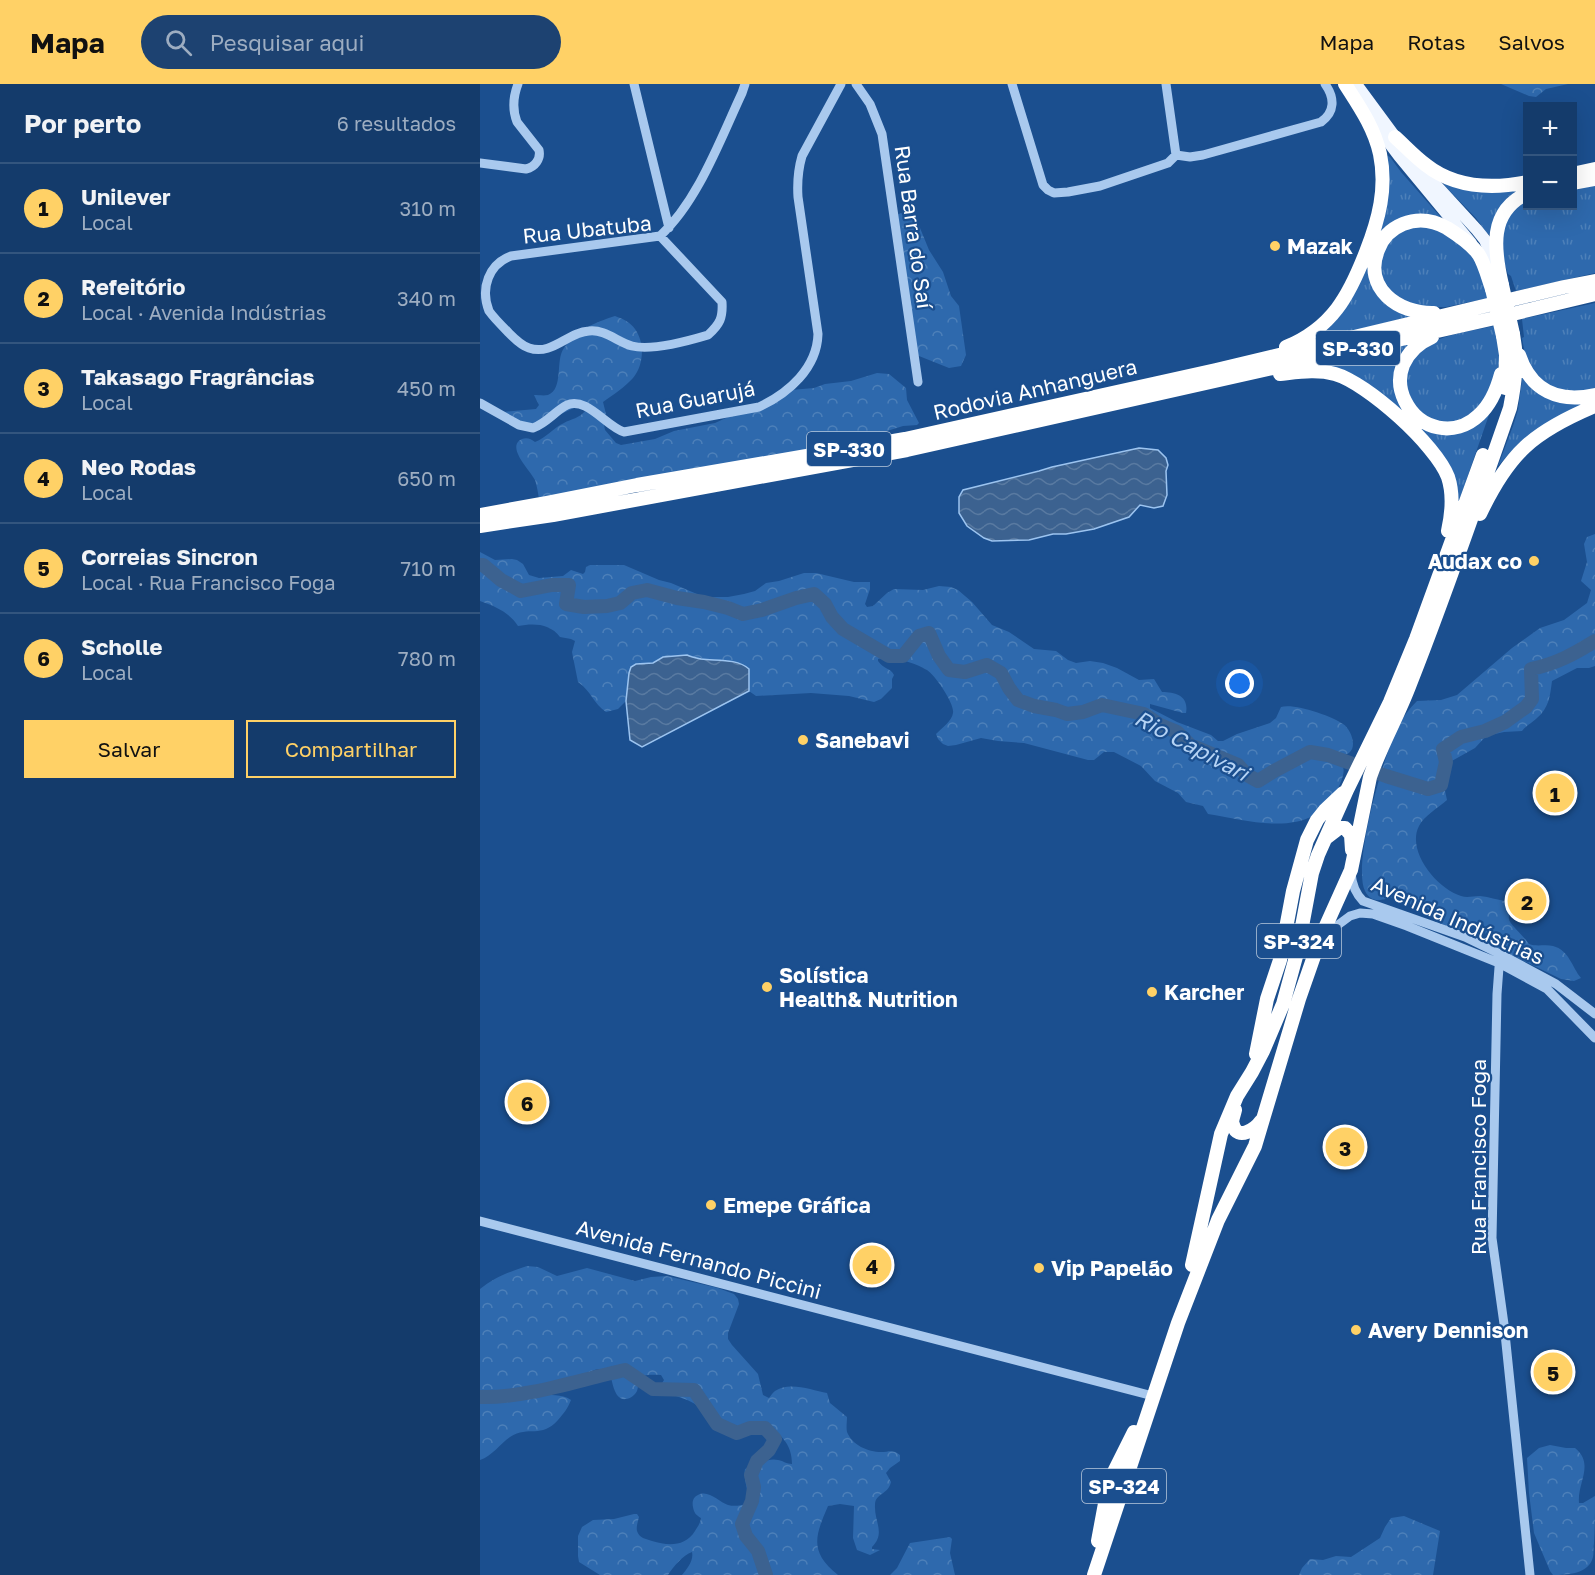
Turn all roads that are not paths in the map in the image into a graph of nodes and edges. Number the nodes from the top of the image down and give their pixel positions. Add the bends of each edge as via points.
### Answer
1 (518, 84) edge
2 (634, 84) edge
3 (745, 84) edge
4 (841, 84) edge
5 (856, 84) edge
6 (1012, 84) edge
7 (1166, 84) edge
8 (1325, 84) edge
9 (1345, 84) edge
10 (1356, 84) edge
11 (1395, 136) junction
12 (1176, 154) junction
13 (482, 163) edge
14 (1595, 169) edge
15 (1577, 173) edge
16 (480, 174) edge
17 (1595, 179) edge
18 (1577, 182) edge
19 (1523, 183) edge
20 (1523, 195) edge
21 (669, 228) junction
22 (660, 236) junction
23 (1478, 253) junction
24 (1595, 280) edge
25 (1498, 283) junction
26 (1594, 295) edge
27 (1466, 310) junction
28 (1474, 322) junction
29 (1509, 342) junction
30 (1214, 376) junction
31 (918, 382) dead end
32 (1595, 394) edge
33 (480, 403) edge
34 (1595, 406) edge
35 (480, 515) edge
36 (480, 526) edge
37 (1440, 589) junction
38 (1375, 747) junction
39 (1349, 786) junction
40 (1324, 839) junction
41 (1351, 870) junction
42 (1320, 939) junction
43 (1500, 958) junction
44 (1595, 1014) edge
45 (1595, 1038) edge
46 (1252, 1072) junction
47 (1237, 1096) junction
48 (1263, 1119) junction
49 (480, 1221) edge
50 (1178, 1323) junction
51 (1151, 1403) junction
52 (1095, 1573) edge
53 (1530, 1575) edge

1 - 13 street via 515,117 536,144 540,156 530,168
2 - 21 street
3 - 21 street via 698,186
4 - 33 street, Rua Guarujá via 798,168 798,196 818,334 810,364 788,390 759,407 624,432 578,403 566,405 533,428 519,425
5 - 31 street, Rua Barra do Saí via 870,104 882,134
6 - 12 street via 1043,185 1054,193 1100,186 1168,163
7 - 12 street
8 - 12 street via 1333,100 1328,116 1321,122 1203,155
9 - 23 main road
9 - 30 highway via 1372,128 1382,170 1378,219 1354,282 1344,300 1312,333
10 - 11 main road
11 - 19 highway via 1425,165 1447,178 1483,186
11 - 25 main road via 1478,230 1485,240
13 - 16 street
14 - 15 highway
17 - 18 highway
20 - 25 highway via 1510,205 1499,222
21 - 22 street
22 - 22 street, Rua Ubatuba via 502,259 493,266 483,286 488,309 514,338 529,348 552,347 588,330 650,348 708,335 723,316 722,302
23 - 25 highway
23 - 27 highway via 1444,226 1417,220 1392,230 1381,242 1375,258 1376,278 1394,303 1418,313
24 - 27 highway, Rodovia Anhanguera / SP-330
25 - 29 highway, bridge
26 - 28 highway, Rodovia Anhanguera / SP-330
27 - 30 highway, Rodovia Anhanguera / SP-330
28 - 29 highway via 1423,341 1406,359 1400,374 1401,395 1415,417 1425,424 1448,428 1478,416 1494,392
28 - 30 highway, Rodovia Anhanguera / SP-330
29 - 32 highway via 1544,390 1566,397
29 - 37 highway, SP-324 via 1514,386 1510,408
30 - 35 highway, Rodovia Anhanguera / SP-330 via 905,439
30 - 36 highway, Rodovia Anhanguera / SP-330 via 907,450
30 - 37 highway via 1301,371 1334,374 1365,390 1427,444 1447,474 1451,491
34 - 37 highway via 1545,430 1507,466
37 - 38 highway, SP-324 via 1409,687
38 - 39 highway, SP-324
38 - 41 highway, SP-324
39 - 40 highway, SP-324
39 - 46 highway via 1317,820 1307,840
40 - 41 highway via 1339,828 1350,832
40 - 46 highway, SP-324 via 1312,873 1283,1004
41 - 42 highway, SP-324
41 - 43 street, Avenida Indústrias via 1353,886 1363,901 1465,938
42 - 43 street, Avenida Indústrias via 1350,916 1366,913
42 - 48 highway, SP-324
43 - 44 street, Avenida Indústrias via 1556,984
43 - 45 street, Avenida Indústrias via 1547,988
43 - 53 street, Rua Francisco Foga via 1492,1238
46 - 47 highway, SP-324
47 - 48 highway via 1234,1129 1242,1133 1251,1131
47 - 50 highway, SP-324 via 1216,1151
48 - 50 highway, SP-324 via 1255,1146 1214,1228
49 - 51 street, Avenida Fernando Piccini
50 - 51 highway, SP-324
51 - 52 highway, SP-324

